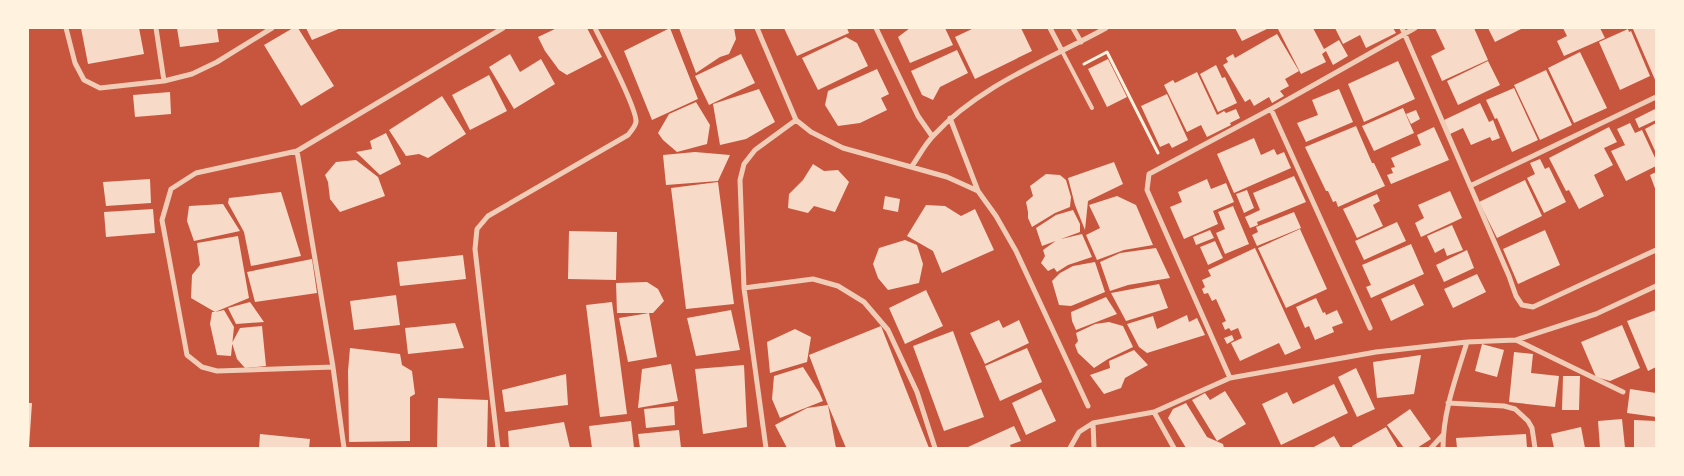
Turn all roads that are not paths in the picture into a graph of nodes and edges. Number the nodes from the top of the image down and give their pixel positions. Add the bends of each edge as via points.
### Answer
1 (66, 28) edge
2 (156, 28) edge
3 (272, 28) edge
4 (503, 28) edge
5 (595, 28) edge
6 (757, 28) edge
7 (876, 28) edge
8 (1050, 28) edge
9 (1073, 28) edge
10 (1106, 28) edge
11 (1402, 28) edge
12 (1415, 28) edge
13 (1405, 34) junction
14 (1081, 42) junction
15 (1062, 51) junction
16 (164, 81) junction
17 (1656, 97) edge
18 (1092, 108) dead end
19 (1271, 109) junction
20 (950, 118) junction
21 (796, 120) junction
22 (932, 136) junction
23 (297, 151) junction
24 (912, 166) junction
25 (1470, 186) junction
26 (978, 191) junction
27 (1656, 250) edge
28 (1656, 286) edge
29 (744, 288) junction
30 (1370, 328) dead end
31 (1516, 340) junction
32 (1467, 342) junction
33 (332, 367) junction
34 (1230, 378) junction
35 (1623, 392) dead end
36 (1448, 403) junction
37 (1088, 406) dead end
38 (1154, 412) junction
39 (1093, 423) junction
40 (1443, 435) junction
41 (344, 448) edge
42 (498, 448) edge
43 (766, 448) edge
44 (935, 448) edge
45 (1070, 448) edge
46 (1094, 448) edge
47 (1174, 448) edge
48 (1431, 448) edge
49 (1443, 448) edge
50 (1535, 448) edge

1 - 16 street via 75,63 84,80 100,88
2 - 16 street
3 - 16 street via 217,62 192,74
4 - 23 street
5 - 42 street via 632,105 636,121 634,129 488,216 477,230 475,249
6 - 21 street
7 - 22 street via 918,116
8 - 15 street
9 - 14 street
10 - 14 street
11 - 13 street
12 - 13 street
13 - 19 street
13 - 25 street
14 - 15 street
15 - 18 lane
15 - 20 street via 1010,78
17 - 25 street
19 - 30 street
19 - 34 street via 1149,174 1147,190
20 - 22 street
20 - 26 street
21 - 24 street via 811,132 843,148
21 - 29 street via 755,150 744,164 740,180
22 - 24 street
23 - 33 street
23 - 33 street via 196,173 171,189 162,220 187,355 202,367 217,371
24 - 26 street
25 - 27 street via 1522,305 1534,307
26 - 37 street via 1016,251
28 - 31 street via 1596,314
29 - 43 street
29 - 44 street via 813,279 838,286 864,302 888,330 918,392
31 - 32 street
31 - 35 street
32 - 34 street via 1376,352
32 - 36 street
33 - 41 street
34 - 38 street
36 - 40 street
36 - 50 street via 1515,409 1532,428
38 - 39 street
38 - 47 street
39 - 45 street via 1079,432
39 - 46 street
40 - 48 street
40 - 49 street

